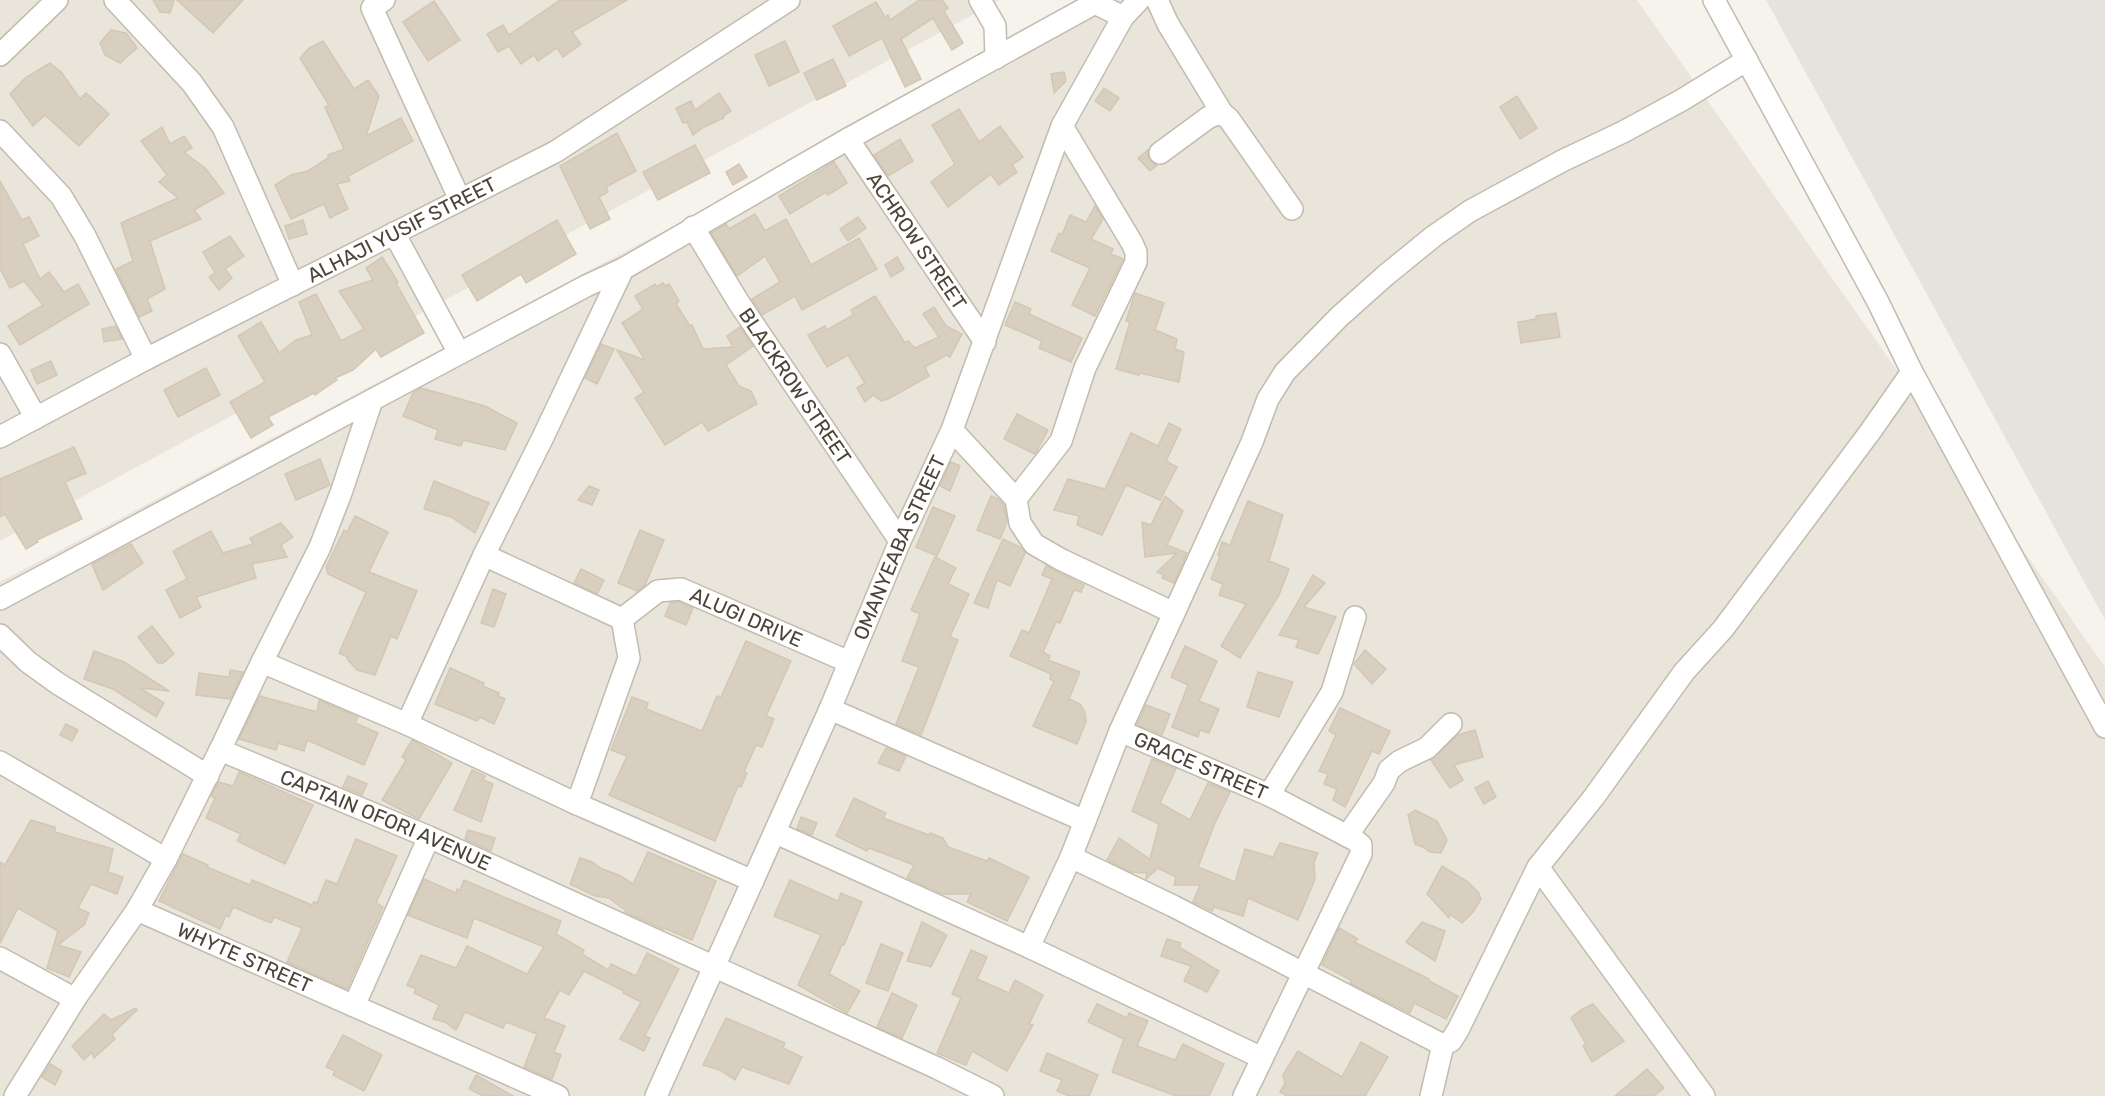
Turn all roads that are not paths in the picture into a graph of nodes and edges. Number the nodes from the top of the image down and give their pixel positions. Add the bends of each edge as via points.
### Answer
1 (57, 0) edge
2 (115, 0) edge
3 (789, 0) edge
4 (980, 0) edge
5 (1139, 0) edge
6 (1157, 0) edge
7 (1714, 0) edge
8 (1092, 2) edge
9 (373, 3) edge
10 (1123, 18) junction
11 (0, 55) edge
12 (996, 58) junction
13 (1747, 60) junction
14 (1222, 113) junction
15 (1062, 126) junction
16 (0, 131) edge
17 (848, 139) junction
18 (1160, 153) dead end
19 (460, 200) junction
20 (1292, 209) dead end
21 (693, 227) junction
22 (394, 233) junction
23 (623, 269) junction
24 (293, 285) junction
25 (985, 342) junction
26 (459, 353) junction
27 (0, 354) edge
28 (146, 359) junction
29 (1912, 372) junction
30 (372, 400) junction
31 (36, 418) junction
32 (952, 430) junction
33 (0, 437) edge
34 (1016, 499) junction
35 (900, 541) junction
36 (484, 555) junction
37 (0, 598) edge
38 (1174, 613) junction
39 (1355, 617) dead end
40 (622, 619) junction
41 (0, 635) edge
42 (262, 662) junction
43 (849, 662) junction
44 (830, 709) junction
45 (407, 724) junction
46 (1451, 724) dead end
47 (2105, 727) edge
48 (1120, 730) junction
49 (220, 750) junction
50 (0, 762) edge
51 (208, 776) junction
52 (1269, 795) junction
53 (577, 804) junction
54 (1085, 821) junction
55 (776, 833) junction
56 (1347, 836) junction
57 (429, 837) junction
58 (1071, 857) junction
59 (166, 859) junction
60 (1538, 867) junction
61 (753, 880) junction
62 (137, 910) junction
63 (1029, 947) junction
64 (0, 958) edge
65 (715, 967) junction
66 (1302, 973) junction
67 (75, 999) junction
68 (354, 1006) junction
69 (1443, 1045) junction
70 (1262, 1058) junction
71 (984, 1094) edge
72 (15, 1096) edge
73 (558, 1096) edge
74 (656, 1096) edge
75 (1244, 1096) edge
76 (1431, 1096) edge
77 (1704, 1096) edge

1 - 11 street
2 - 24 street via 192,83 223,127
3 - 19 street, ALHAJI YUSIF STREET via 555,152
4 - 12 street via 995,26
5 - 10 street, OMANYEABA STREET
6 - 14 street
7 - 13 street
8 - 10 street
8 - 12 street
9 - 19 street
10 - 15 street, OMANYEABA STREET
12 - 17 street
13 - 29 street
13 - 38 street via 1682,100 1470,211 1434,236 1340,316 1285,372 1268,399
14 - 18 street via 1209,117
14 - 20 street
15 - 25 street, OMANYEABA STREET
15 - 34 street via 1132,243 1136,262 1085,368 1061,441
16 - 28 street via 61,196
17 - 21 street
17 - 25 street, ACHROW STREET
19 - 22 street, ALHAJI YUSIF STREET
21 - 23 street
21 - 35 street, BLACKROW STREET via 739,303
22 - 24 street, ALHAJI YUSIF STREET
22 - 26 street
23 - 26 street
23 - 36 street
24 - 28 street, ALHAJI YUSIF STREET
25 - 32 street, OMANYEABA STREET
26 - 30 street
27 - 31 street
28 - 31 street, ALHAJI YUSIF STREET
29 - 47 street
29 - 60 street via 1723,629 1684,672
30 - 37 street
30 - 42 street via 320,547
31 - 33 street, ALHAJI YUSIF STREET
32 - 34 street
32 - 35 street, OMANYEABA STREET
34 - 38 street via 1020,523 1034,544
35 - 43 street, OMANYEABA STREET
36 - 40 street
36 - 45 street
38 - 48 street
39 - 52 street via 1332,692
40 - 43 street, ALUGI DRIVE via 658,591 681,589
40 - 53 street via 629,658
41 - 51 street via 57,683
42 - 45 street
42 - 49 street
43 - 44 street, OMANYEABA STREET
44 - 54 street
44 - 55 street, OMANYEABA STREET
45 - 53 street
46 - 56 street via 1427,748 1389,770
48 - 52 street, GRACE STREET
48 - 54 street, GRACE STREET
49 - 51 street
49 - 57 street, CAPTAIN OFORI AVENUE
50 - 59 street
51 - 59 street
52 - 56 street, GRACE STREET
53 - 61 street
54 - 58 street, GRACE STREET
55 - 61 street, OMANYEABA STREET
55 - 63 street
56 - 66 street via 1361,845 1361,854
57 - 65 street, CAPTAIN OFORI AVENUE
57 - 68 street
58 - 63 street, GRACE STREET
58 - 66 street
59 - 62 street
60 - 69 street via 1458,1030
60 - 77 street
61 - 65 street, OMANYEABA STREET
62 - 67 street
62 - 68 street, WHYTE STREET
63 - 70 street
64 - 67 street
65 - 71 street, CAPTAIN OFORI AVENUE via 927,1063
65 - 74 street, OMANYEABA STREET
66 - 69 street
66 - 70 street
67 - 72 street
68 - 73 street, WHYTE STREET
69 - 76 street
70 - 75 street

